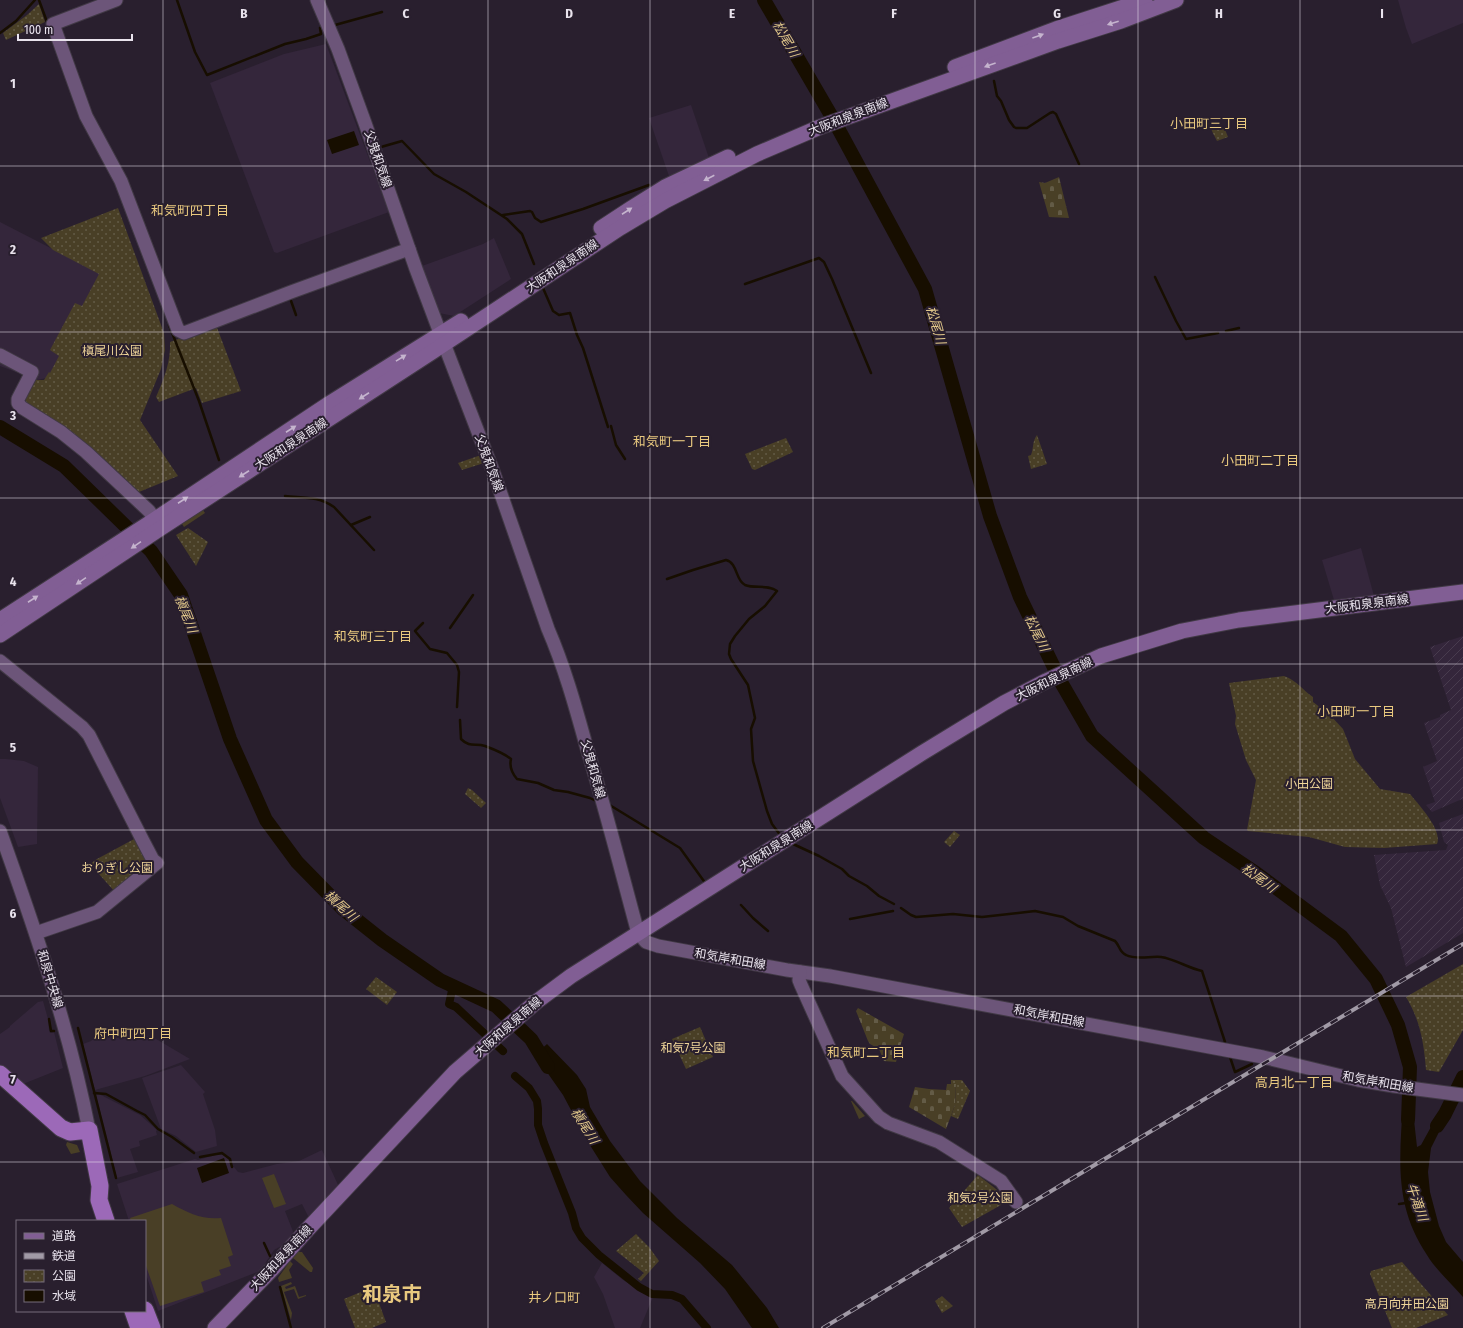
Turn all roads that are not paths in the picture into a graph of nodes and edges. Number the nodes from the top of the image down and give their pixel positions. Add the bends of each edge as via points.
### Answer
1 (116, 0) edge
2 (318, 0) edge
3 (1145, 0) edge
4 (1176, 0) edge
5 (1125, 8) edge
6 (409, 250) junction
7 (442, 339) junction
8 (0, 356) edge
9 (156, 525) junction
10 (111, 555) junction
11 (1463, 592) edge
12 (0, 620) edge
13 (0, 634) edge
14 (0, 661) edge
15 (0, 831) edge
16 (36, 933) junction
17 (638, 933) junction
18 (800, 972) junction
19 (0, 1074) edge
20 (1463, 1095) edge
21 (89, 1130) junction
22 (100, 1186) junction
23 (1016, 1202) dead end
24 (106, 1220) edge
25 (116, 1220) edge
26 (133, 1312) edge
27 (146, 1312) edge
28 (139, 1328) edge
29 (152, 1328) edge
30 (214, 1328) edge

1 - 6 street via 53,24 86,116 121,181 178,330 184,333
2 - 6 street, 父鬼和気線 via 365,123
3 - 5 main road, 大阪和泉泉南線
4 - 5 main road, 大阪和泉泉南線
5 - 7 main road, 大阪和泉泉南線 via 1056,30 818,123 762,141 665,187 551,262
6 - 7 street, 父鬼和気線
7 - 9 main road, 大阪和泉泉南線 via 330,403
7 - 17 street, 父鬼和気線 via 494,472 569,686
8 - 9 street via 32,372 18,399 21,407 61,432 86,452 149,511
9 - 10 main road, 大阪和泉泉南線
12 -> 10 main road, 大阪和泉泉南線
10 -> 13 main road, 大阪和泉泉南線
11 - 17 main road, 大阪和泉泉南線 via 1239,620 1182,631 1101,656 1004,703
14 - 16 street via 89,735 143,842 157,863 97,912
15 - 16 street, 和泉中央線
16 - 21 street, 和泉中央線 via 62,1016
17 - 18 street, 和気岸和田線 via 646,942 658,946
17 - 30 main road, 大阪和泉泉南線 via 566,979 536,1002 452,1076
18 - 20 street, 和気岸和田線 via 1264,1057 1394,1086
18 - 23 street via 801,985 842,1076 879,1117 888,1123 939,1142 1001,1181
19 - 21 highway via 61,1128 70,1132
21 - 22 highway
22 - 24 highway via 99,1200
22 - 25 highway via 108,1193
26 - 28 highway
27 - 29 highway

